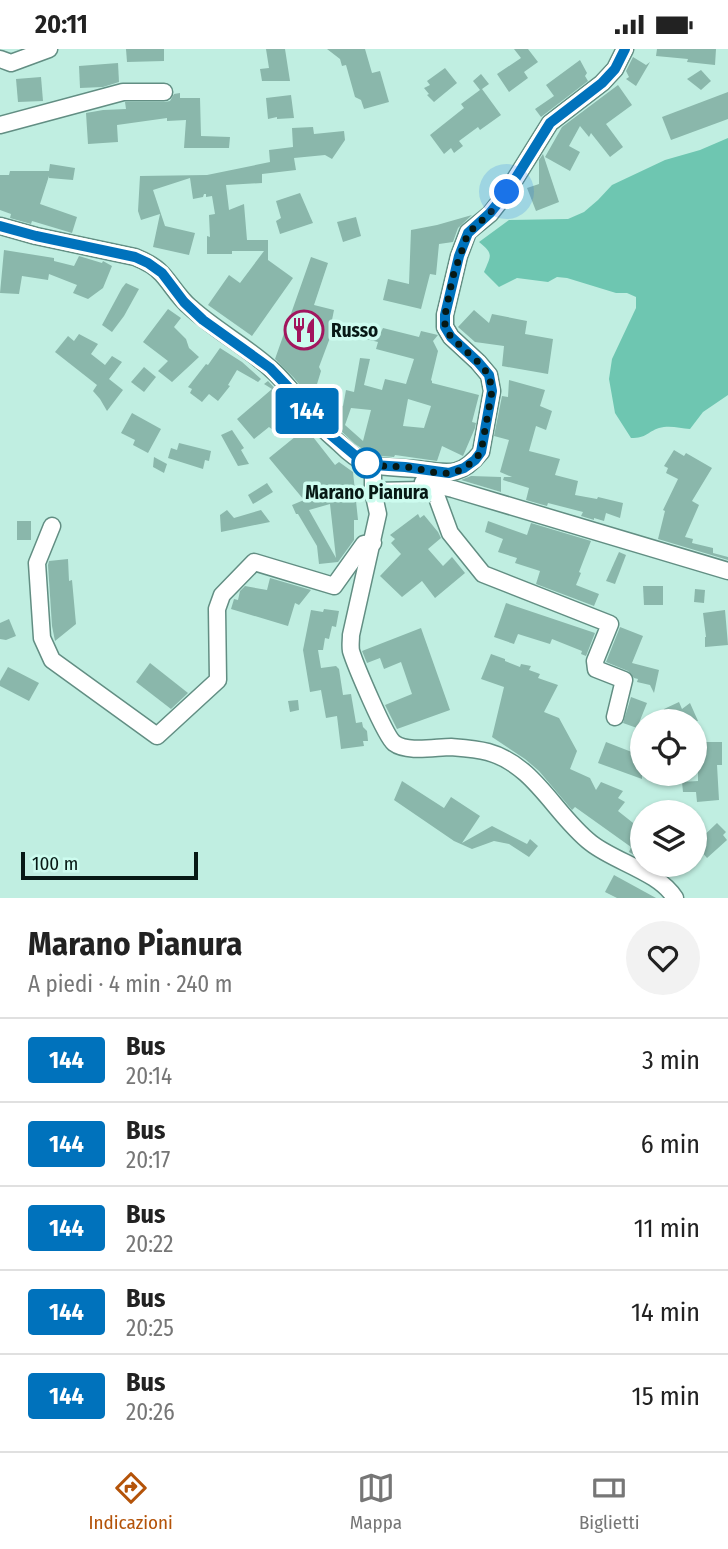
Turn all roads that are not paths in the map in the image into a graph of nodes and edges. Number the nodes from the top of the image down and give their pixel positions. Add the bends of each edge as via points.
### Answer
1 (49, 49) edge
2 (625, 49) edge
3 (0, 59) edge
4 (164, 92) dead end
5 (0, 125) edge
6 (0, 226) edge
7 (378, 466) junction
8 (373, 491) junction
9 (52, 526) dead end
10 (373, 543) junction
11 (728, 571) edge
12 (615, 717) dead end
13 (675, 898) edge

1 - 3 street via 11,64
2 - 7 street via 602,83 550,123 507,192 468,233 459,256 445,327 489,375 492,391 481,452 464,468 449,473
4 - 5 street via 123,92
6 - 7 street via 148,263 203,320 270,368 346,450
7 - 8 street
7 - 11 street via 393,475
8 - 10 street via 378,514
8 - 12 street via 423,490 436,495 450,533 483,574 610,624 595,661 596,669 624,680
9 - 10 street via 37,563 42,638 52,660 157,736 218,680 217,609 222,595 254,562 334,586 364,544
10 - 13 street via 350,647 394,743 409,748 488,752 508,761 525,773 590,843 656,880

